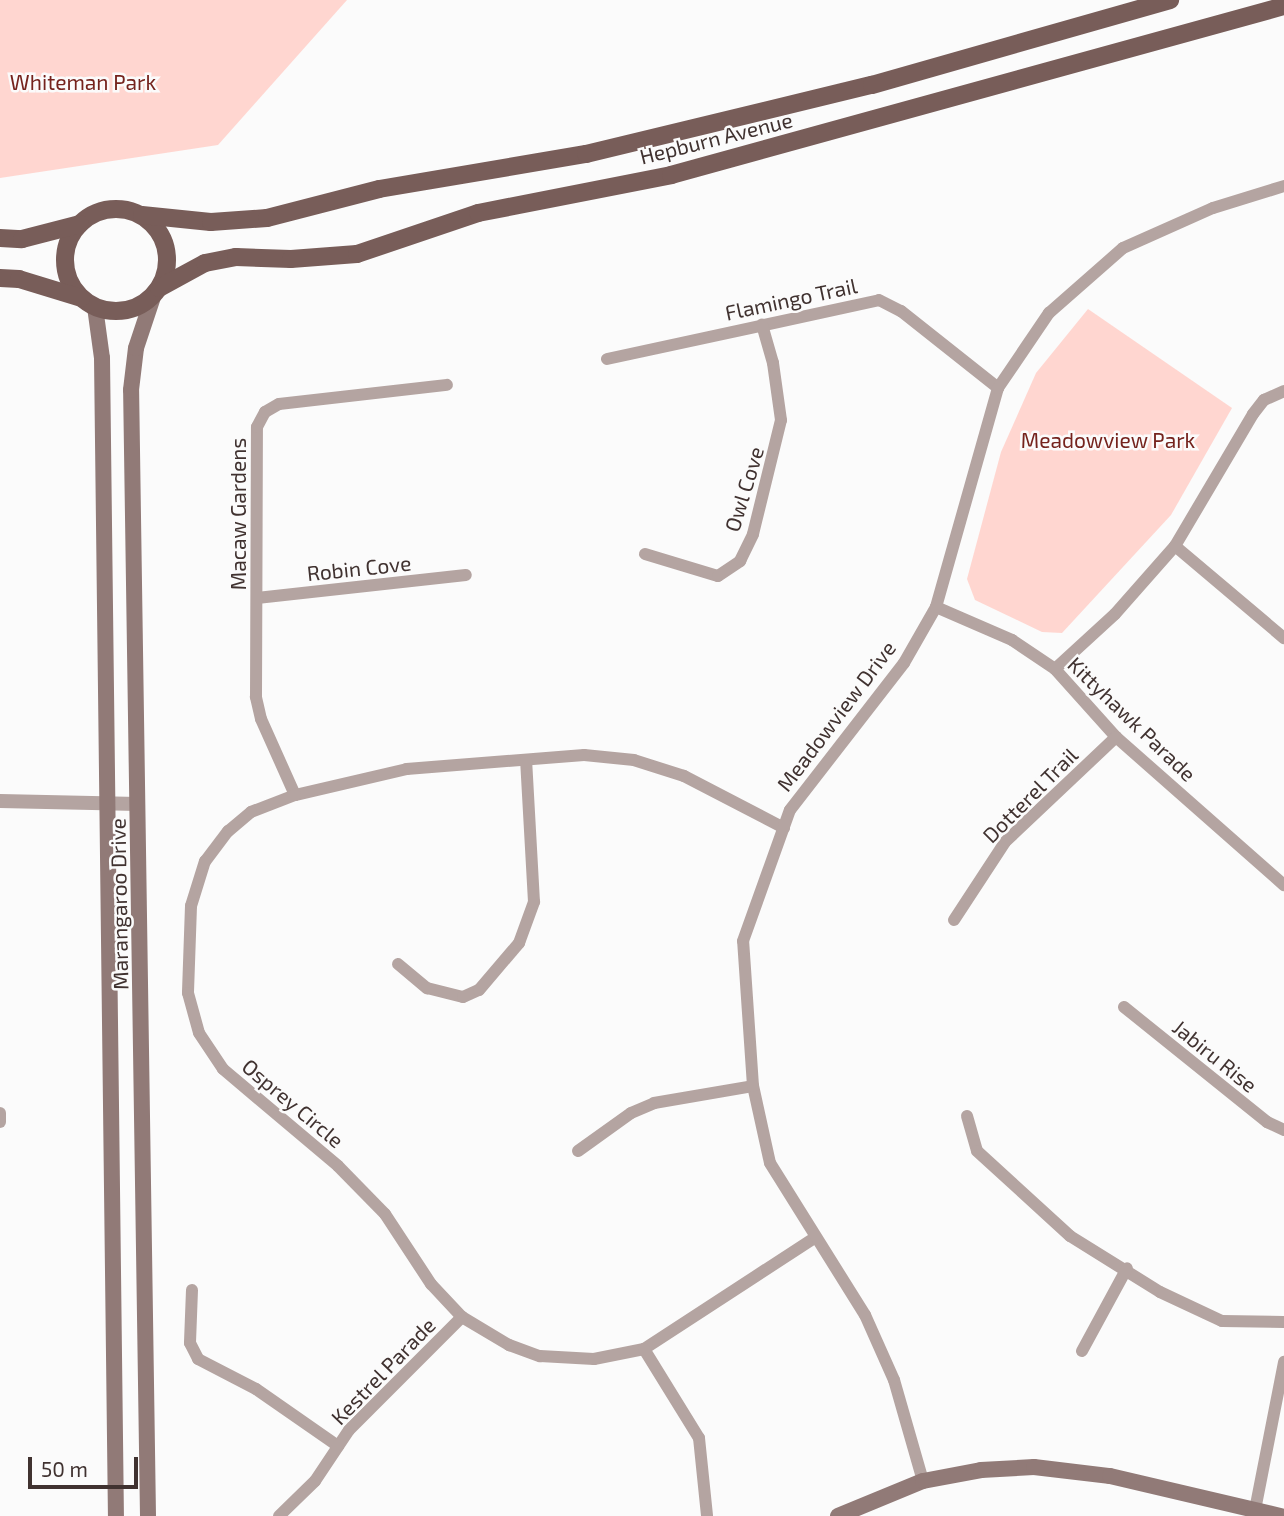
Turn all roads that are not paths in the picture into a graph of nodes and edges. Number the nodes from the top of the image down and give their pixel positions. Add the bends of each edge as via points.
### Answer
1 (1170, 0) edge
2 (1284, 6) edge
3 (1284, 186) edge
4 (142, 215) junction
5 (80, 224) junction
6 (0, 238) edge
7 (0, 278) edge
8 (157, 291) junction
9 (88, 303) junction
10 (762, 325) junction
11 (607, 359) dead end
12 (447, 385) dead end
13 (998, 388) junction
14 (1284, 391) edge
15 (1175, 546) junction
16 (645, 554) dead end
17 (466, 575) dead end
18 (257, 598) junction
19 (936, 607) junction
20 (1284, 638) edge
21 (1055, 669) junction
22 (1116, 737) junction
23 (526, 760) junction
24 (295, 795) junction
25 (0, 802) edge
26 (138, 804) junction
27 (106, 805) junction
28 (784, 828) junction
29 (1284, 885) edge
30 (954, 920) dead end
31 (398, 964) dead end
32 (1124, 1007) dead end
33 (753, 1086) junction
34 (0, 1112) edge
35 (967, 1116) dead end
36 (0, 1122) edge
37 (1284, 1130) edge
38 (578, 1151) dead end
39 (813, 1240) junction
40 (1128, 1268) junction
41 (192, 1290) dead end
42 (462, 1317) junction
43 (1284, 1322) edge
44 (644, 1349) junction
45 (1082, 1351) dead end
46 (1284, 1362) edge
47 (338, 1446) junction
48 (923, 1481) junction
49 (1255, 1510) junction
50 (116, 1516) edge
51 (148, 1516) edge
52 (279, 1516) edge
53 (707, 1516) edge
54 (838, 1516) edge
55 (1280, 1516) edge

1 - 4 main road, Hepburn Avenue via 885,82 586,154 379,189 267,218 211,222
2 - 8 main road, Hepburn Avenue via 671,175 478,213 357,254 236,257 205,263
3 - 13 street, Meadowview Drive via 1213,208 1123,248 1049,313
4 - 5 main road via 114,208
4 - 8 main road via 165,243 167,262
5 - 6 main road via 22,239
5 - 9 main road via 68,241 65,261 69,281
7 - 9 main road via 19,279
8 - 9 main road via 122,311
8 - 26 main road, Marangaroo Drive via 136,348 131,390
9 - 27 main road, Marangaroo Drive via 102,349
10 - 11 street, Flamingo Trail
10 - 13 street, Flamingo Trail via 879,300 901,311
10 - 16 street, Owl Cove via 774,363 781,421 754,534 740,561 718,576
12 - 18 street, Macaw Gardens via 279,404 265,412 257,427
13 - 19 street, Meadowview Drive
14 - 15 street via 1265,400 1253,414
15 - 20 street
15 - 21 street via 1115,614
17 - 18 street, Robin Cove
18 - 24 street, Macaw Gardens via 258,708
19 - 21 street, Kittyhawk Parade via 1012,640
19 - 28 street, Meadowview Drive via 904,663 790,810
21 - 22 street, Kittyhawk Parade
22 - 29 street, Kittyhawk Parade
22 - 30 street, Dotterel Trail via 1005,842
23 - 24 street, Osprey Circle via 407,769
23 - 28 street, Osprey Circle via 584,755 634,760 684,775
23 - 31 street via 534,902 519,943 479,990 463,998 427,988
24 - 42 street, Osprey Circle via 251,812 228,831 205,861 191,906 188,993 199,1033 223,1069 338,1166 384,1214 431,1284
25 - 27 street
26 - 27 street
26 - 51 main road, Marangaroo Drive
27 - 50 main road, Marangaroo Drive
28 - 33 street, Meadowview Drive via 743,941
32 - 37 street, Jabiru Rise via 1267,1122
33 - 38 street via 654,1103 631,1113
33 - 39 street, Meadowview Drive via 770,1163
34 - 36 street
35 - 40 street via 977,1151 1070,1236
39 - 44 street, Osprey Circle
39 - 48 street, Meadowview Drive via 864,1315 890,1370
40 - 43 street via 1160,1292 1222,1321
40 - 45 street
41 - 47 street via 190,1343 198,1359 256,1389
42 - 44 street, Osprey Circle via 509,1345 540,1356 593,1359
42 - 47 street, Kestrel Parade
44 - 53 street via 699,1438
46 - 49 street
47 - 52 street, Kestrel Parade via 315,1481
48 - 49 main road via 981,1470 1085,1472
48 - 54 main road
49 - 55 main road

